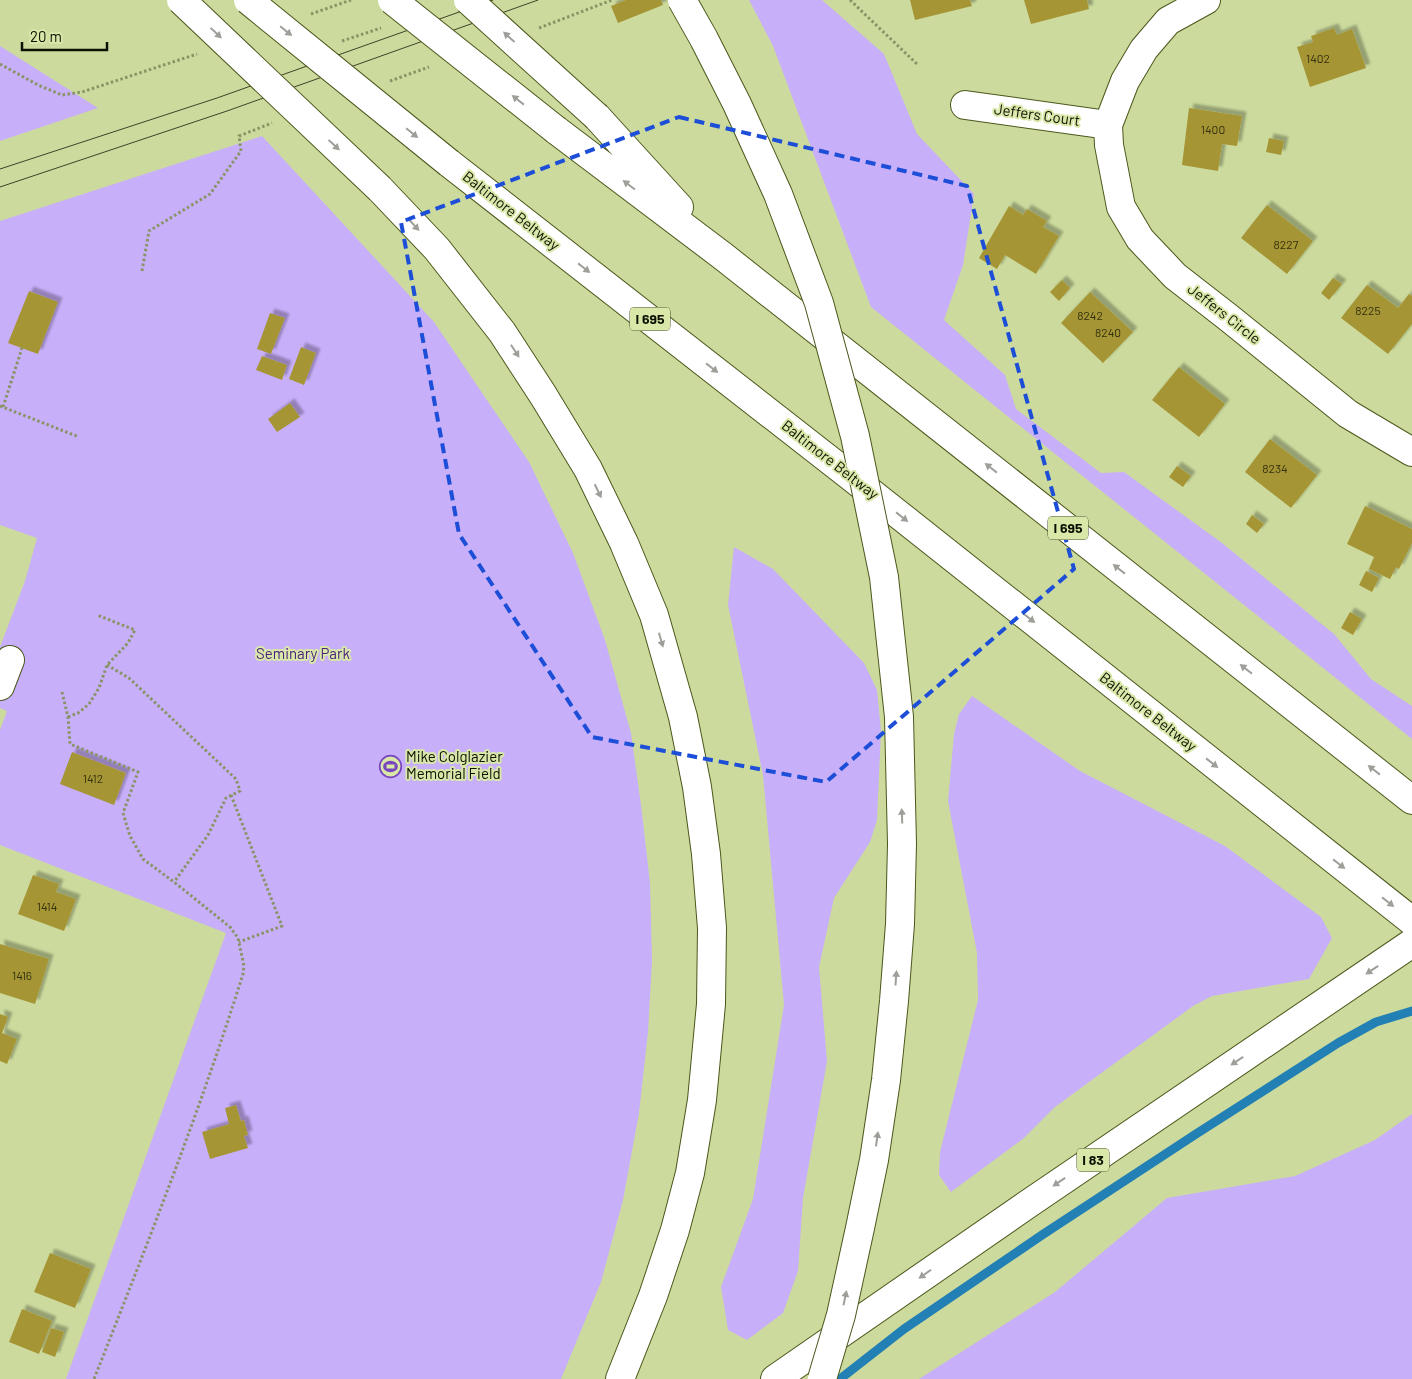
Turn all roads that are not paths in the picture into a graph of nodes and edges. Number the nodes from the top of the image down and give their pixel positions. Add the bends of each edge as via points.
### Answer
1 (181, 0) edge
2 (248, 0) edge
3 (392, 0) edge
4 (468, 0) edge
5 (682, 0) edge
6 (1206, 0) edge
7 (965, 105) dead end
8 (1108, 125) junction
9 (724, 257) junction
10 (1412, 452) edge
11 (10, 660) dead end
12 (0, 686) edge
13 (1412, 800) edge
14 (1412, 921) edge
15 (1412, 943) edge
16 (620, 1379) edge
17 (775, 1379) edge
18 (822, 1379) edge

1 -> 16 main road, bridge via 380,189 437,249 502,332 588,469 654,615 683,716 697,787 712,928 711,1004 702,1100 690,1172 654,1296
2 -> 14 main road, Baltimore Beltway / I 695, bridge via 449,163
9 -> 3 main road, I 695, bridge
9 -> 4 main road, bridge via 597,117
18 -> 5 main road, bridge via 841,1315 860,1228 886,1080 900,924 899,717 884,577 855,436 819,303 774,185 737,104
6 - 8 main road via 1168,21 1144,49 1125,81
7 - 8 main road, Jeffers Court
8 - 10 main road, Jeffers Circle via 1121,207 1140,239 1175,276 1348,414
13 -> 9 main road, I 695
11 - 12 main road
15 -> 17 main road, I 83

